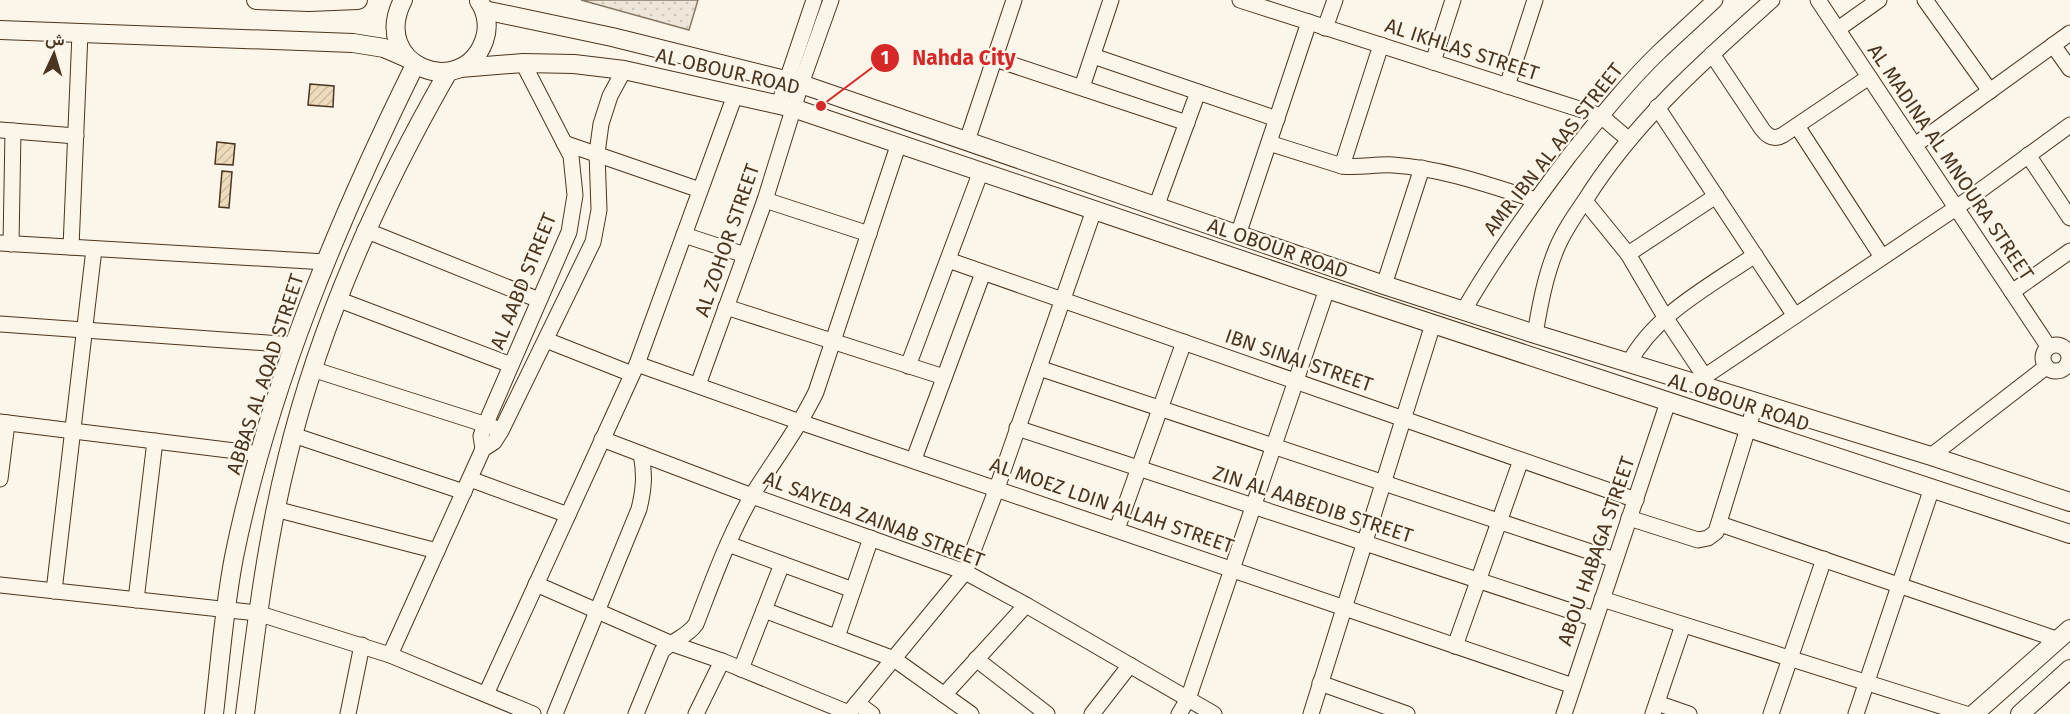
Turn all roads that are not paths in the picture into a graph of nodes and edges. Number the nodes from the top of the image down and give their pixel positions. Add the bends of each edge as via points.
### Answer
1 (256, 0) edge
2 (358, 0) edge
3 (403, 0) edge
4 (814, 0) edge
5 (831, 0) edge
6 (1014, 0) edge
7 (1111, 0) edge
8 (1240, 0) edge
9 (1335, 0) edge
10 (1535, 0) edge
11 (1715, 0) edge
12 (1772, 0) edge
13 (1818, 0) edge
14 (1880, 0) edge
15 (1925, 0) edge
16 (1450, 1) edge
17 (482, 4) edge
18 (1274, 5) edge
19 (1309, 22) junction
20 (1325, 28) junction
21 (1838, 29) junction
22 (0, 30) edge
23 (80, 33) junction
24 (2070, 33) edge
25 (1381, 45) junction
26 (2053, 45) junction
27 (1712, 54) junction
28 (1093, 56) junction
29 (994, 59) junction
30 (411, 62) junction
31 (1432, 62) junction
32 (524, 63) junction
33 (2070, 69) edge
34 (454, 70) junction
35 (624, 70) junction
36 (1869, 77) junction
37 (794, 81) junction
38 (1507, 86) junction
39 (1082, 87) junction
40 (1990, 91) junction
41 (1198, 92) junction
42 (735, 95) junction
43 (786, 106) junction
44 (1657, 107) junction
45 (1601, 116) junction
46 (1277, 119) junction
47 (1187, 123) junction
48 (2070, 125) edge
49 (1797, 126) junction
50 (7, 131) edge
51 (76, 136) junction
52 (1629, 140) junction
53 (967, 141) junction
54 (564, 143) junction
55 (1269, 143) junction
56 (899, 144) junction
57 (1915, 145) junction
58 (597, 153) junction
59 (2028, 155) junction
60 (1342, 166) junction
61 (1422, 168) junction
62 (981, 171) junction
63 (700, 190) junction
64 (1716, 196) junction
65 (765, 200) junction
66 (1536, 200) junction
67 (1585, 201) junction
68 (1156, 207) junction
69 (1956, 208) junction
70 (1094, 210) junction
71 (2069, 213) edge
72 (365, 230) junction
73 (869, 234) junction
74 (684, 235) junction
75 (1238, 235) junction
76 (5, 244) edge
77 (71, 248) junction
78 (94, 249) junction
79 (2070, 251) edge
80 (1628, 254) junction
81 (745, 255) junction
82 (1755, 255) junction
83 (1882, 257) junction
84 (948, 260) junction
85 (326, 262) junction
86 (983, 273) junction
87 (1384, 285) junction
88 (1327, 288) junction
89 (2012, 292) junction
90 (337, 298) junction
91 (539, 300) junction
92 (1062, 300) junction
93 (726, 307) junction
94 (1464, 310) junction
95 (1795, 316) junction
96 (1665, 317) junction
97 (0, 324) edge
98 (1433, 324) junction
99 (84, 330) junction
100 (1535, 334) junction
101 (546, 339) junction
102 (834, 342) junction
103 (1184, 342) junction
104 (295, 345) junction
105 (2048, 346) junction
106 (2069, 355) edge
107 (1629, 363) junction
108 (511, 365) junction
109 (908, 366) junction
110 (2046, 367) junction
111 (1039, 368) junction
112 (312, 369) junction
113 (635, 369) junction
114 (944, 377) junction
115 (1700, 380) junction
116 (1295, 381) junction
117 (698, 385) junction
118 (1668, 402) junction
119 (1756, 402) junction
120 (1160, 409) junction
121 (1403, 419) junction
122 (3, 422) edge
123 (800, 422) junction
124 (485, 423) junction
125 (1748, 428) junction
126 (1017, 429) junction
127 (73, 431) junction
128 (501, 431) junction
129 (293, 435) junction
130 (603, 439) junction
131 (155, 441) junction
132 (1273, 446) junction
133 (483, 449) junction
134 (260, 454) junction
135 (641, 454) junction
136 (1931, 456) junction
137 (914, 459) junction
138 (1521, 460) junction
139 (1139, 469) junction
140 (0, 479) edge
141 (1383, 483) junction
142 (467, 485) junction
143 (997, 488) junction
144 (1932, 488) junction
145 (752, 496) junction
146 (1636, 500) junction
147 (2070, 502) edge
148 (1253, 506) junction
149 (275, 509) junction
150 (568, 515) junction
151 (1629, 518) junction
152 (1499, 522) junction
153 (1720, 524) junction
154 (1118, 530) junction
155 (2070, 534) edge
156 (871, 538) junction
157 (1364, 543) junction
158 (728, 544) junction
159 (437, 550) junction
160 (1824, 559) junction
161 (1615, 560) junction
162 (782, 564) junction
163 (1232, 569) junction
164 (965, 572) junction
165 (1478, 581) junction
166 (536, 584) junction
167 (0, 585) edge
168 (1899, 585) junction
169 (853, 590) junction
170 (54, 591) junction
171 (1602, 599) junction
172 (136, 600) junction
173 (1026, 605) junction
174 (1344, 607) junction
175 (226, 610) junction
176 (598, 610) junction
177 (764, 610) junction
178 (257, 613) junction
179 (1595, 619) junction
180 (1683, 625) junction
181 (2064, 634) edge
182 (837, 637) junction
183 (670, 643) junction
184 (362, 645) junction
185 (1455, 645) junction
186 (390, 656) junction
187 (1790, 658) junction
188 (894, 659) junction
189 (976, 659) junction
190 (722, 661) junction
191 (1130, 665) junction
192 (741, 669) junction
193 (2070, 669) edge
194 (1320, 683) junction
195 (1867, 683) junction
196 (1573, 686) junction
197 (486, 694) junction
198 (944, 695) junction
199 (1188, 699) junction
200 (1655, 709) edge
201 (851, 710) edge
202 (702, 712) edge
203 (214, 714) edge
204 (245, 714) edge
205 (348, 714) edge
206 (533, 714) edge
207 (555, 714) edge
208 (636, 714) edge
209 (872, 714) edge
210 (971, 714) edge
211 (1047, 714) edge
212 (1092, 714) edge
213 (1179, 714) edge
214 (1214, 714) edge
215 (1311, 714) edge
216 (1407, 714) edge
217 (1564, 714) edge
218 (1689, 714) edge
219 (1771, 714) edge
220 (1856, 714) edge
221 (1966, 714) edge
222 (1974, 714) edge
223 (2020, 714) edge

1 - 2 street
3 - 30 street via 394,28 398,44
4 - 37 street
5 - 37 street
6 - 29 street
7 - 28 street
8 - 18 street, AL IKHLAS STREET
9 - 20 street
10 - 38 street
11 - 45 street, AMR IBN AL AAS STREET via 1657,54
12 - 27 street
13 - 21 street, AL MADINA AL MNOURA STREET
14 - 21 street
15 - 40 street
16 - 31 street
17 - 34 street via 486,31 481,50 472,61
17 - 37 street, AL OBOUR ROAD
18 - 19 street, AL IKHLAS STREET
19 - 20 street, AL IKHLAS STREET
19 - 46 street
20 - 25 street, AL IKHLAS STREET
21 - 36 street, AL MADINA AL MNOURA STREET
22 - 23 street
23 - 30 street via 363,44 384,48
23 - 51 street
24 - 26 street
25 - 31 street, AL IKHLAS STREET
25 - 60 street
26 - 33 street
26 - 40 street
27 - 44 street
27 - 49 street via 1765,134 1779,137
28 - 39 street
28 - 41 street
29 - 39 street
29 - 53 street
30 - 34 street, AL OBOUR ROAD via 431,71
30 - 85 street, ABBAS AL AQAD STREET
31 - 38 street, AL IKHLAS STREET
32 - 34 street, AL OBOUR ROAD
32 - 35 street, AL OBOUR ROAD
32 - 54 street, AL AABD STREET
34 - 72 street via 394,171
35 - 42 street, AL OBOUR ROAD
35 - 58 street, AL AABD STREET via 610,96
36 - 49 street
36 - 57 street, AL MADINA AL MNOURA STREET
37 - 43 street, AL ZOHOR STREET
37 - 53 street, AL OBOUR ROAD
38 - 45 street, AL IKHLAS STREET
39 - 47 street
40 - 57 street
41 - 46 street
41 - 47 street
42 - 43 street, AL OBOUR ROAD
42 - 63 street
43 - 56 street, AL OBOUR ROAD
43 - 65 street, AL ZOHOR STREET
44 - 52 street
44 - 64 street
45 - 52 street, AL IKHLAS STREET
45 - 66 street, AMR IBN AL AAS STREET
46 - 55 street
47 - 68 street
48 - 59 street
49 - 83 street
50 - 51 street
50 - 76 street
51 - 77 street
52 - 67 street
53 - 68 street, AL OBOUR ROAD
54 - 58 street
54 - 91 street, AL AABD STREET via 574,175 574,214
55 - 60 street
55 - 75 street
56 - 62 street, AL OBOUR ROAD
56 - 73 street
57 - 69 street, AL MADINA AL MNOURA STREET
58 - 63 street
58 - 101 street, AL AABD STREET via 599,210 595,234
59 - 69 street
59 - 71 street
60 - 61 street
61 - 66 street
61 - 87 street
62 - 70 street, AL OBOUR ROAD
62 - 84 street
63 - 74 street
64 - 80 street
64 - 82 street
65 - 73 street
65 - 81 street, AL ZOHOR STREET
66 - 94 street, AMR IBN AL AAS STREET via 1488,267
67 - 80 street
67 - 100 street via 1557,248 1546,276
68 - 75 street, AL OBOUR ROAD
69 - 83 street
69 - 89 street, AL MADINA AL MNOURA STREET
70 - 88 street, AL OBOUR ROAD
70 - 92 street
72 - 90 street
72 - 91 street
73 - 102 street
74 - 81 street
74 - 113 street
75 - 87 street, AL OBOUR ROAD
76 - 77 street
77 - 78 street
78 - 85 street
78 - 99 street
79 - 89 street
80 - 96 street
81 - 93 street, AL ZOHOR STREET
82 - 95 street
82 - 96 street
83 - 95 street
84 - 86 street, IBN SINAI STREET
84 - 109 street
85 - 104 street, ABBAS AL AQAD STREET
86 - 92 street, IBN SINAI STREET
86 - 114 street
87 - 94 street, AL OBOUR ROAD
88 - 98 street, AL OBOUR ROAD
88 - 116 street
89 - 105 street, AL MADINA AL MNOURA STREET
90 - 108 street
90 - 112 street
91 - 108 street, AL AABD STREET
92 - 103 street, IBN SINAI STREET
92 - 111 street
93 - 102 street
93 - 117 street, AL ZOHOR STREET
94 - 100 street, AL OBOUR ROAD
95 - 115 street
96 - 107 street via 1644,338
96 - 115 street
97 - 99 street
98 - 118 street, AL OBOUR ROAD
98 - 121 street
99 - 104 street
99 - 127 street
100 - 107 street, AL OBOUR ROAD
101 - 113 street, AL MOEZ LDIN ALLAH STREET
101 - 128 street, AL AABD STREET
102 - 109 street
102 - 123 street
103 - 116 street, IBN SINAI STREET
103 - 120 street
104 - 134 street, ABBAS AL AQAD STREET
105 - 106 street via 2059,345
105 - 110 street via 2043,354
106 - 110 street via 2062,370
107 - 115 street, AL OBOUR ROAD
108 - 124 street, AL AABD STREET
109 - 114 street
110 - 136 street
111 - 120 street
111 - 126 street
112 - 124 street
112 - 129 street
113 - 117 street, AL MOEZ LDIN ALLAH STREET
113 - 130 street
114 - 137 street
115 - 119 street, AL OBOUR ROAD
116 - 121 street, IBN SINAI STREET
116 - 132 street
117 - 123 street, AL MOEZ LDIN ALLAH STREET
118 - 125 street, AL OBOUR ROAD
118 - 146 street, ABOU HABAGA STREET
119 - 125 street
119 - 136 street, AL OBOUR ROAD
120 - 132 street
120 - 139 street
121 - 138 street, IBN SINAI STREET
121 - 141 street
122 - 127 street
122 - 140 street
123 - 137 street, AL MOEZ LDIN ALLAH STREET
123 - 145 street
124 - 128 street
124 - 133 street, AL AABD STREET
125 - 144 street, AL OBOUR ROAD
125 - 153 street
126 - 139 street, ZIN AL AABEDIB STREET
126 - 143 street
127 - 131 street
127 - 170 street
128 - 133 street, AL AABD STREET
129 - 142 street
129 - 149 street
130 - 135 street, AL SAYEDA ZAINAB STREET
130 - 150 street
131 - 134 street
131 - 172 street
132 - 141 street
132 - 148 street
133 - 142 street, AL AABD STREET
134 - 175 street, ABBAS AL AQAD STREET via 234,558
135 - 145 street, AL SAYEDA ZAINAB STREET
135 - 176 street via 641,500
136 - 147 street, AL OBOUR ROAD
137 - 143 street, AL MOEZ LDIN ALLAH STREET
138 - 146 street, IBN SINAI STREET
138 - 152 street
139 - 148 street, ZIN AL AABEDIB STREET
139 - 154 street
141 - 152 street
141 - 157 street
142 - 150 street
142 - 159 street, AL AABD STREET
143 - 154 street, AL MOEZ LDIN ALLAH STREET
143 - 164 street
144 - 155 street, AL OBOUR ROAD
144 - 168 street
145 - 156 street, AL SAYEDA ZAINAB STREET
145 - 158 street
146 - 151 street, ABOU HABAGA STREET
148 - 157 street, ZIN AL AABEDIB STREET
148 - 163 street
149 - 159 street
149 - 178 street
150 - 166 street
151 - 153 street via 1698,540 1708,538
151 - 161 street, ABOU HABAGA STREET
152 - 161 street
152 - 165 street
153 - 160 street
154 - 163 street, AL MOEZ LDIN ALLAH STREET
156 - 164 street, AL SAYEDA ZAINAB STREET
156 - 169 street
157 - 165 street, ZIN AL AABEDIB STREET
157 - 174 street
158 - 162 street
158 - 183 street via 696,624 690,633
159 - 186 street, AL AABD STREET
160 - 168 street
160 - 187 street
161 - 171 street, ABOU HABAGA STREET
162 - 169 street
162 - 177 street
163 - 174 street, AL MOEZ LDIN ALLAH STREET
163 - 199 street
164 - 173 street, AL SAYEDA ZAINAB STREET
164 - 188 street
165 - 179 street, ZIN AL AABEDIB STREET
165 - 185 street
166 - 176 street
166 - 197 street
167 - 170 street
168 - 181 street
168 - 195 street
169 - 182 street
170 - 172 street
171 - 179 street, ABOU HABAGA STREET
171 - 180 street
172 - 175 street
173 - 189 street
173 - 191 street, AL SAYEDA ZAINAB STREET
174 - 185 street, AL MOEZ LDIN ALLAH STREET
174 - 194 street
175 - 178 street
175 - 203 street, ABBAS AL AQAD STREET
176 - 183 street
176 - 207 street
177 - 182 street
177 - 192 street
178 - 184 street
178 - 204 street
179 - 196 street, ABOU HABAGA STREET
180 - 187 street
180 - 200 street
181 - 222 street
182 - 188 street
183 - 190 street
183 - 208 street via 656,661
184 - 186 street
184 - 205 street
185 - 196 street, AL MOEZ LDIN ALLAH STREET
186 - 197 street
187 - 195 street
187 - 219 street
188 - 198 street
188 - 201 street
189 - 198 street
189 - 211 street
190 - 192 street
190 - 202 street
191 - 199 street, AL SAYEDA ZAINAB STREET
191 - 212 street
192 - 201 street
193 - 223 street
194 - 215 street
194 - 216 street
195 - 220 street
195 - 221 street
196 - 217 street, ABOU HABAGA STREET
197 - 206 street
198 - 210 street
199 - 213 street
199 - 214 street, AL SAYEDA ZAINAB STREET
200 - 218 street
201 - 209 street

